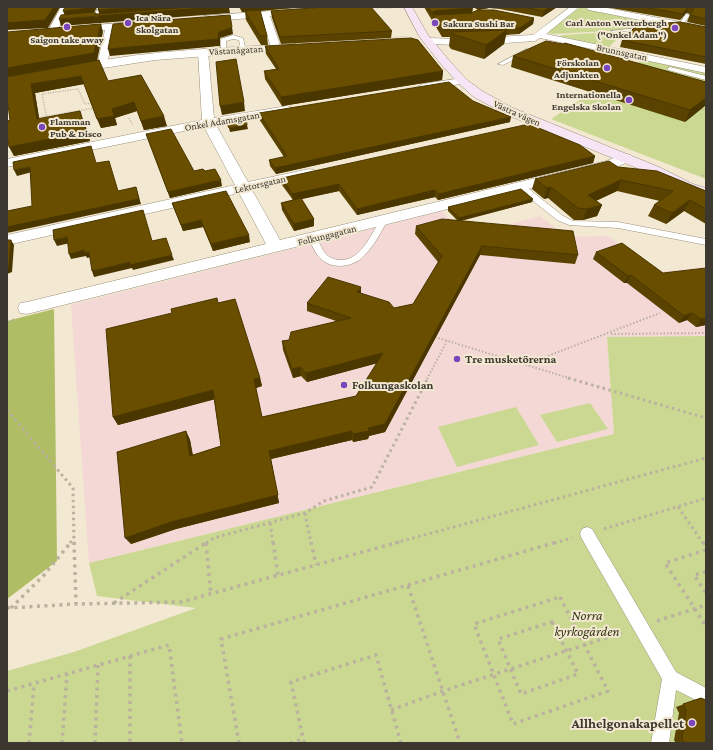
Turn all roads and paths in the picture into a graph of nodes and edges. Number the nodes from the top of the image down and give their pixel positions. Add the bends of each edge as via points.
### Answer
1 (65, 7) edge
2 (100, 7) edge
3 (357, 7) edge
4 (590, 7) edge
5 (410, 9) edge
6 (572, 9) edge
7 (262, 12) edge
8 (688, 15) edge
9 (96, 17) junction
10 (89, 18) edge
11 (191, 20) edge
12 (539, 21) edge
13 (112, 22) junction
14 (154, 23) edge
15 (668, 23) junction
16 (552, 24) junction
17 (680, 25) junction
18 (658, 26) edge
19 (652, 28) edge
20 (706, 30) edge
21 (54, 31) junction
22 (613, 31) dead end
23 (43, 32) edge
24 (595, 32) dead end
25 (538, 35) junction
26 (360, 37) edge
27 (415, 41) edge
28 (429, 41) junction
29 (363, 43) edge
30 (303, 46) edge
31 (534, 47) edge
32 (276, 48) junction
33 (203, 52) junction
34 (105, 63) junction
35 (501, 64) dead end
36 (670, 70) edge
37 (706, 70) edge
38 (61, 72) edge
39 (706, 78) edge
40 (462, 81) junction
41 (413, 89) edge
42 (99, 102) edge
43 (99, 107) edge
44 (299, 108) edge
45 (701, 109) edge
46 (706, 110) edge
47 (46, 117) junction
48 (30, 119) edge
49 (48, 122) edge
50 (537, 122) junction
51 (208, 123) junction
52 (512, 127) edge
53 (626, 158) junction
54 (7, 162) edge
55 (654, 170) junction
56 (321, 171) edge
57 (521, 186) junction
58 (244, 188) junction
59 (706, 188) edge
60 (706, 192) edge
61 (384, 220) junction
62 (313, 238) junction
63 (7, 240) edge
64 (706, 242) edge
65 (276, 247) junction
66 (27, 308) dead end
67 (660, 313) dead end
68 (706, 332) edge
69 (609, 334) junction
70 (435, 337) edge
71 (447, 341) junction
72 (521, 363) junction
73 (7, 410) edge
74 (706, 418) edge
75 (706, 458) edge
76 (706, 498) edge
77 (678, 507) junction
78 (305, 513) junction
79 (270, 522) junction
80 (587, 534) junction
81 (74, 538) junction
82 (206, 543) junction
83 (706, 548) edge
84 (316, 565) junction
85 (706, 572) edge
86 (278, 575) junction
87 (408, 586) junction
88 (706, 593) edge
89 (211, 594) junction
90 (114, 603) junction
91 (76, 604) junction
92 (706, 605) edge
93 (9, 608) edge
94 (695, 609) junction
95 (640, 626) junction
96 (706, 626) edge
97 (584, 645) junction
98 (567, 651) junction
99 (130, 656) junction
100 (98, 665) junction
101 (511, 670) junction
102 (67, 674) junction
103 (494, 675) junction
104 (670, 678) junction
105 (34, 684) junction
106 (7, 691) edge
107 (443, 691) junction
108 (706, 697) edge
109 (391, 710) junction
110 (304, 741) edge
111 (29, 743) edge
112 (62, 743) edge
113 (95, 743) edge
114 (130, 743) edge
115 (182, 743) edge
116 (239, 743) edge
117 (290, 743) edge
118 (401, 743) edge
119 (460, 743) edge
120 (660, 743) edge

1 - 21 street via 63,19
2 - 9 lane
3 - 7 street
4 - 15 street
5 - 28 main road, Västra vägen
6 - 16 street
6 - 24 path
7 - 11 street
7 - 32 street
8 - 17 lane
9 - 10 lane
9 - 13 lane
12 - 16 street
13 - 14 street
13 - 21 street
13 - 34 street
15 - 17 street
15 - 18 lane
16 - 25 street
17 - 20 street
19 - 22 lane
21 - 23 street
25 - 28 street via 535,38
25 - 37 street, Brunnsgatan
26 - 29 path
27 - 28 street
28 - 40 main road, Västra vägen
30 - 32 street, Västanågatan
31 - 35 lane
32 - 33 street, Västanågatan
33 - 34 street, Västanågatan
33 - 51 street
34 - 38 street, Västanågatan
36 - 39 lane
40 - 41 street
40 - 50 main road, Västra vägen via 488,100
42 - 47 path via 85,104 78,89 42,94
43 - 47 path
44 - 51 street, Onkel Adamsgatan
45 - 46 path
47 - 48 path
47 - 49 path
50 - 52 street
50 - 53 main road, Västra vägen
51 - 54 street, Onkel Adamsgatan
51 - 58 street
53 - 55 main road, Västra vägen
53 - 57 street, Folkungagatan
55 - 59 main road, Västra vägen
55 - 60 main road, Västra vägen
56 - 58 street, Lektorsgatan
57 - 61 street, Folkungagatan
57 - 64 lane via 560,218 572,223 625,226
58 - 63 street, Lektorsgatan
58 - 65 street
61 - 62 street, Folkungagatan
61 - 62 lane via 362,254 349,263 332,262 324,258
62 - 65 street, Folkungagatan
65 - 66 street, Folkungagatan
67 - 69 path
68 - 69 path
69 - 72 path
70 - 71 path
71 - 72 path
71 - 78 path via 372,487 324,501
72 - 74 path
73 - 81 path via 73,488
75 - 84 path
76 - 77 path
77 - 80 path
77 - 83 path
78 - 79 path
78 - 84 path
79 - 82 path via 214,538
79 - 86 path
80 - 87 path
80 - 95 lane
81 - 91 path
81 - 93 path via 54,565
82 - 89 path
82 - 90 path
83 - 94 path via 665,563
84 - 86 path
85 - 88 path via 694,575
86 - 89 path
87 - 107 path
87 - 116 path via 221,639
89 - 90 path via 181,602
90 - 91 path
91 - 93 path
92 - 94 path
94 - 95 path
94 - 96 path
95 - 97 path
95 - 104 lane
97 - 98 path
97 - 103 path via 560,597 474,624
97 - 103 path via 608,691 513,724
98 - 101 path
98 - 101 path via 578,674 521,694
98 - 101 path via 552,622 498,639
99 - 100 path
99 - 114 path
99 - 115 path via 169,645
100 - 102 path
100 - 113 path
101 - 103 path
102 - 105 path
102 - 112 path
103 - 107 path
104 - 108 lane
104 - 120 lane
105 - 106 path
105 - 111 path
107 - 109 path
107 - 119 path
109 - 110 path via 376,655 291,682
109 - 118 path
110 - 117 path

